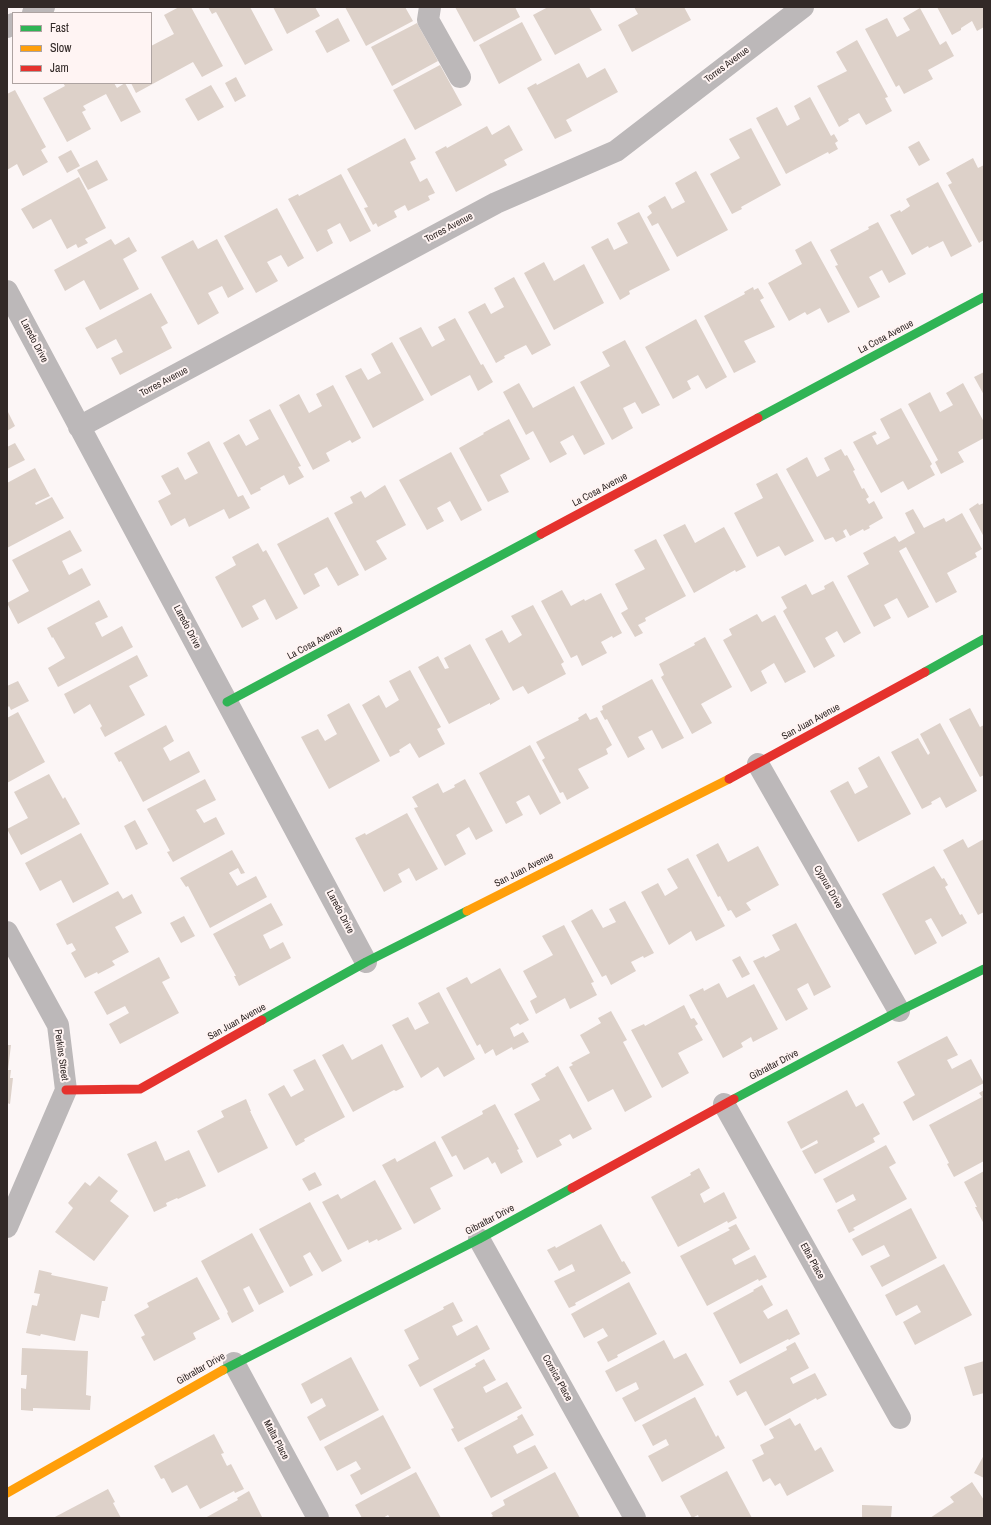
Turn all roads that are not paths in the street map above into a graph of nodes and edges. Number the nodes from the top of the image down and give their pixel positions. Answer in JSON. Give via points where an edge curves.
{"nodes":[{"id":1,"x":44,"y":7,"type":"edge"},
{"id":2,"x":430,"y":7,"type":"edge"},
{"id":3,"x":803,"y":7,"type":"edge"},
{"id":4,"x":35,"y":12,"type":"edge"},
{"id":5,"x":460,"y":77,"type":"dead end"},
{"id":6,"x":7,"y":291,"type":"edge"},
{"id":7,"x":984,"y":297,"type":"edge"},
{"id":8,"x":79,"y":427,"type":"junction"},
{"id":9,"x":984,"y":639,"type":"edge"},
{"id":10,"x":227,"y":702,"type":"junction"},
{"id":11,"x":758,"y":764,"type":"junction"},
{"id":12,"x":7,"y":932,"type":"edge"},
{"id":13,"x":366,"y":962,"type":"junction"},
{"id":14,"x":983,"y":972,"type":"edge"},
{"id":15,"x":899,"y":1011,"type":"junction"},
{"id":16,"x":66,"y":1090,"type":"junction"},
{"id":17,"x":724,"y":1104,"type":"junction"},
{"id":18,"x":7,"y":1227,"type":"edge"},
{"id":19,"x":479,"y":1239,"type":"junction"},
{"id":20,"x":234,"y":1363,"type":"junction"},
{"id":21,"x":900,"y":1418,"type":"dead end"},
{"id":22,"x":7,"y":1493,"type":"edge"},
{"id":23,"x":318,"y":1518,"type":"edge"},
{"id":24,"x":635,"y":1518,"type":"edge"}],
"edges":[{"from":1,"to":4,"type":"street"},
{"from":2,"to":5,"type":"street","via":[[428,20]]},
{"from":3,"to":8,"type":"street","name":"Torres Avenue","via":[[616,151],[496,203]]},
{"from":6,"to":8,"type":"street","name":"Laredo Drive"},
{"from":7,"to":10,"type":"street","name":"La Cosa Avenue"},
{"from":8,"to":10,"type":"street","name":"Laredo Drive"},
{"from":9,"to":11,"type":"street","name":"San Juan Avenue"},
{"from":10,"to":13,"type":"street","name":"Laredo Drive"},
{"from":11,"to":13,"type":"street","name":"San Juan Avenue"},
{"from":11,"to":15,"type":"street","name":"Cyprus Drive"},
{"from":12,"to":16,"type":"street","name":"Perkins Street","via":[[58,1025]]},
{"from":13,"to":16,"type":"street","name":"San Juan Avenue","via":[[140,1089]]},
{"from":14,"to":15,"type":"street","name":"Gibraltar Drive"},
{"from":15,"to":17,"type":"street","name":"Gibraltar Drive"},
{"from":16,"to":18,"type":"street","name":"Perkins Street"},
{"from":17,"to":19,"type":"street","name":"Gibraltar Drive"},
{"from":17,"to":21,"type":"street","name":"Elba Place"},
{"from":19,"to":20,"type":"street","name":"Gibraltar Drive"},
{"from":19,"to":24,"type":"street","name":"Corsica Place"},
{"from":20,"to":22,"type":"street","name":"Gibraltar Drive"},
{"from":20,"to":23,"type":"street","name":"Malta Place"}]}
